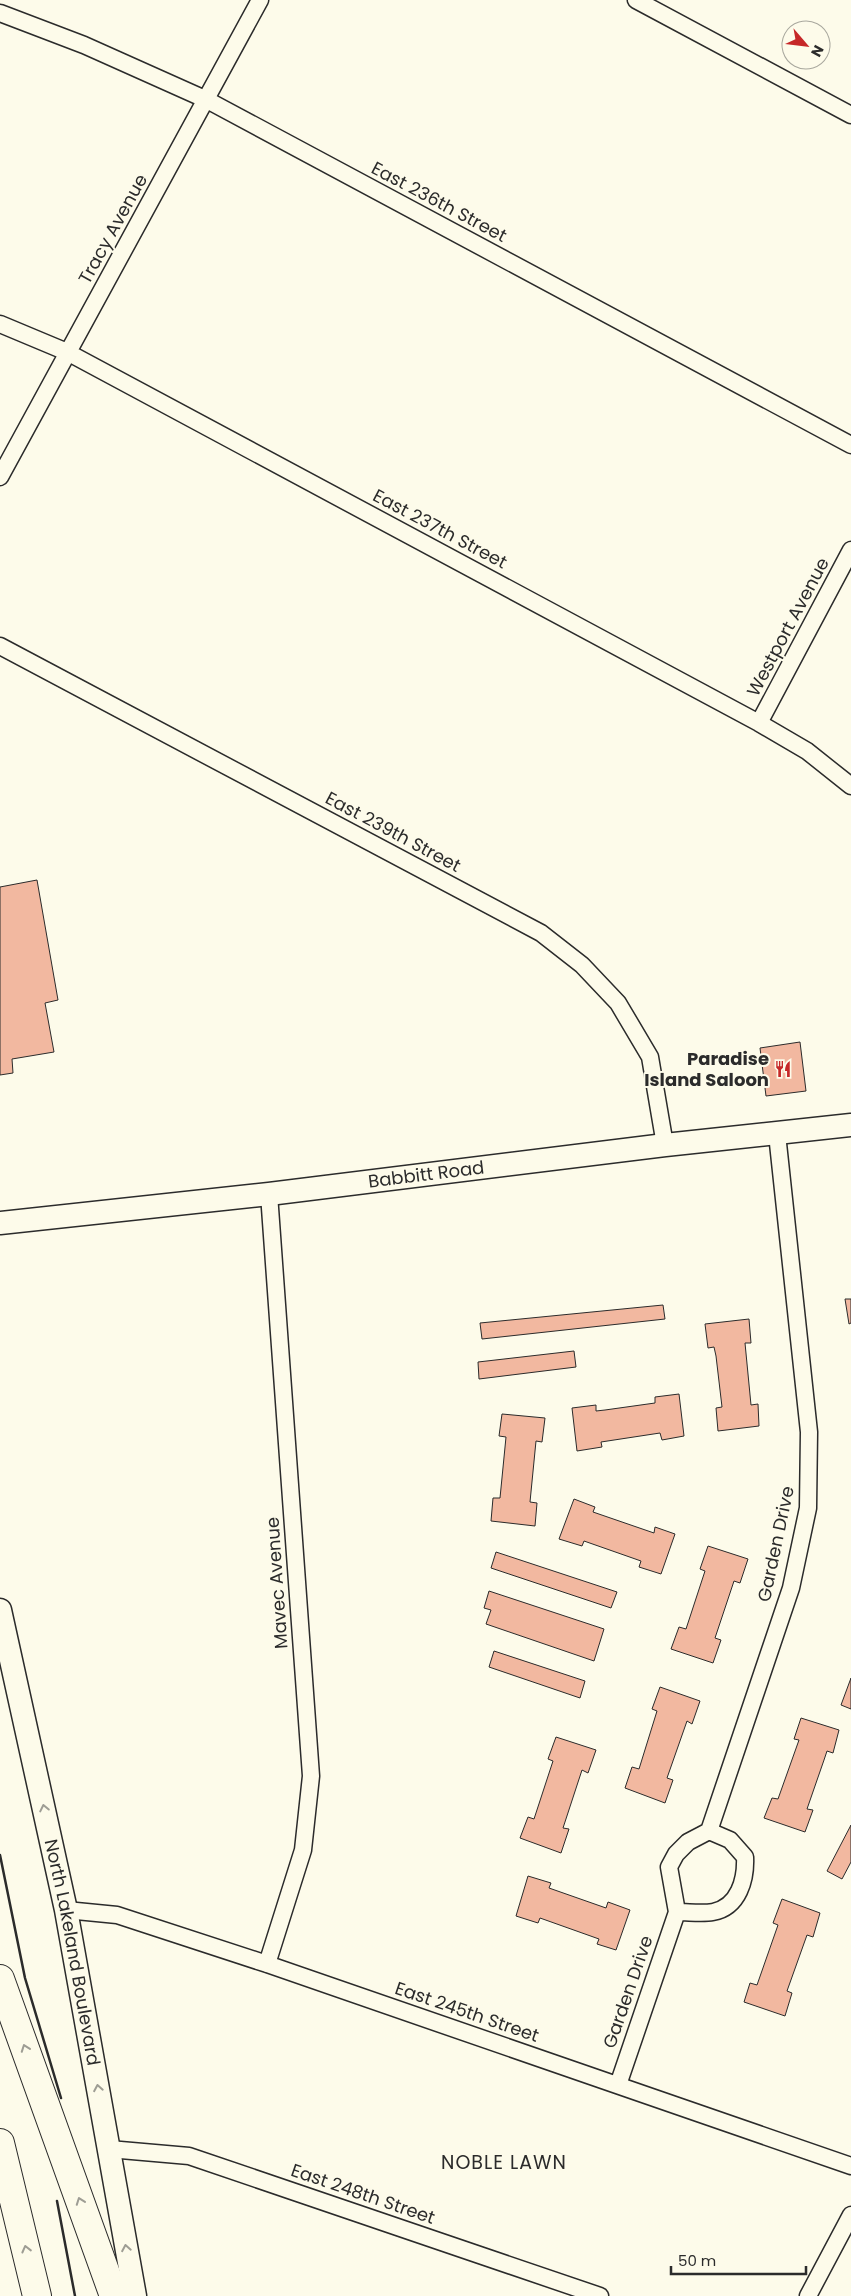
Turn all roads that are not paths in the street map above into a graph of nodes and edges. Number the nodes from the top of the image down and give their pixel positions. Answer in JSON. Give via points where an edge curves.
{"nodes":[{"id":1,"x":260,"y":0,"type":"edge"},
{"id":2,"x":636,"y":0,"type":"edge"},
{"id":3,"x":0,"y":13,"type":"edge"},
{"id":4,"x":207,"y":100,"type":"junction"},
{"id":5,"x":851,"y":115,"type":"edge"},
{"id":6,"x":0,"y":324,"type":"edge"},
{"id":7,"x":67,"y":352,"type":"junction"},
{"id":8,"x":851,"y":445,"type":"edge"},
{"id":9,"x":0,"y":477,"type":"edge"},
{"id":10,"x":851,"y":550,"type":"edge"},
{"id":11,"x":0,"y":646,"type":"edge"},
{"id":12,"x":759,"y":722,"type":"junction"},
{"id":13,"x":851,"y":786,"type":"edge"},
{"id":14,"x":851,"y":1125,"type":"edge"},
{"id":15,"x":777,"y":1134,"type":"junction"},
{"id":16,"x":665,"y":1145,"type":"junction"},
{"id":17,"x":269,"y":1194,"type":"junction"},
{"id":18,"x":0,"y":1223,"type":"edge"},
{"id":19,"x":0,"y":1610,"type":"edge"},
{"id":20,"x":709,"y":1831,"type":"junction"},
{"id":21,"x":66,"y":1910,"type":"junction"},
{"id":22,"x":677,"y":1912,"type":"junction"},
{"id":23,"x":267,"y":1964,"type":"junction"},
{"id":24,"x":0,"y":1979,"type":"edge"},
{"id":25,"x":618,"y":2085,"type":"junction"},
{"id":26,"x":0,"y":2143,"type":"edge"},
{"id":27,"x":109,"y":2149,"type":"junction"},
{"id":28,"x":851,"y":2166,"type":"edge"},
{"id":29,"x":851,"y":2215,"type":"edge"},
{"id":30,"x":37,"y":2296,"type":"edge"},
{"id":31,"x":114,"y":2296,"type":"edge"},
{"id":32,"x":135,"y":2296,"type":"edge"},
{"id":33,"x":600,"y":2296,"type":"edge"},
{"id":34,"x":808,"y":2296,"type":"edge"}],
"edges":[{"from":1,"to":4,"type":"street","name":"Tracy Avenue"},
{"from":2,"to":5,"type":"street"},
{"from":3,"to":4,"type":"street","name":"East 236th Street","via":[[84,44]]},
{"from":4,"to":7,"type":"street","name":"Tracy Avenue"},
{"from":4,"to":8,"type":"street","name":"East 236th Street"},
{"from":6,"to":7,"type":"street","name":"East 237th Street"},
{"from":7,"to":9,"type":"street","name":"Tracy Avenue"},
{"from":7,"to":12,"type":"street","name":"East 237th Street"},
{"from":10,"to":12,"type":"street","name":"Westport Avenue"},
{"from":11,"to":16,"type":"street","name":"East 239th Street","via":[[541,933],[582,965],[618,1003],[650,1057]]},
{"from":12,"to":13,"type":"street","name":"East 237th Street","via":[[807,751]]},
{"from":14,"to":15,"type":"main road","name":"Babbitt Road"},
{"from":15,"to":16,"type":"main road","name":"Babbitt Road"},
{"from":15,"to":20,"type":"street","name":"Garden Drive","via":[[809,1432],[808,1508],[791,1588]]},
{"from":16,"to":17,"type":"main road","name":"Babbitt Road"},
{"from":17,"to":18,"type":"main road","name":"Babbitt Road"},
{"from":17,"to":23,"type":"street","name":"Mavec Avenue","via":[[311,1776],[303,1850]]},
{"from":21,"to":19,"type":"main road","name":"North Lakeland Boulevard","one_way":true},
{"from":20,"to":22,"type":"street","name":"Garden Drive","via":[[688,1842],[669,1867]]},
{"from":20,"to":22,"type":"street","via":[[730,1840],[745,1857],[746,1875],[735,1900],[714,1912]]},
{"from":21,"to":23,"type":"street","name":"East 245th Street","via":[[117,1915]]},
{"from":27,"to":21,"type":"main road","name":"North Lakeland Boulevard","one_way":true},
{"from":22,"to":25,"type":"street","name":"Garden Drive"},
{"from":23,"to":25,"type":"street","name":"East 245th Street"},
{"from":31,"to":24,"type":"highway","one_way":true},
{"from":25,"to":28,"type":"street","name":"East 245th Street"},
{"from":30,"to":26,"type":"highway","one_way":true},
{"from":32,"to":27,"type":"main road","name":"North Lakeland Boulevard","one_way":true},
{"from":27,"to":33,"type":"street","name":"East 248th Street","via":[[189,2156]]},
{"from":29,"to":34,"type":"street"}]}
